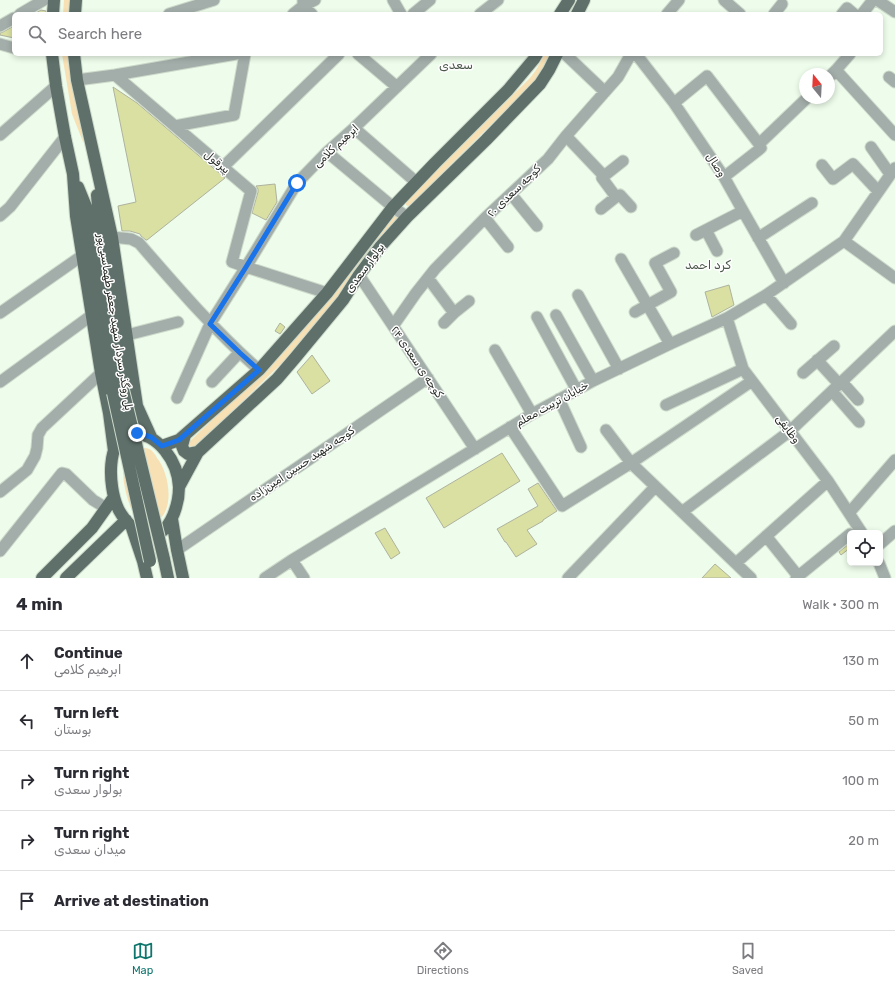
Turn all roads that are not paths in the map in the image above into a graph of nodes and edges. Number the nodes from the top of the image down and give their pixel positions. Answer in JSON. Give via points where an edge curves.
{"nodes":[{"id":1,"x":44,"y":0,"type":"edge"},
{"id":2,"x":54,"y":0,"type":"edge"},
{"id":3,"x":76,"y":0,"type":"edge"},
{"id":4,"x":214,"y":0,"type":"edge"},
{"id":5,"x":314,"y":0,"type":"edge"},
{"id":6,"x":392,"y":0,"type":"edge"},
{"id":7,"x":430,"y":0,"type":"edge"},
{"id":8,"x":498,"y":0,"type":"edge"},
{"id":9,"x":569,"y":0,"type":"edge"},
{"id":10,"x":584,"y":0,"type":"edge"},
{"id":11,"x":678,"y":0,"type":"edge"},
{"id":12,"x":724,"y":0,"type":"edge"},
{"id":13,"x":873,"y":0,"type":"edge"},
{"id":14,"x":877,"y":0,"type":"edge"},
{"id":15,"x":303,"y":3,"type":"edge"},
{"id":16,"x":782,"y":4,"type":"dead end"},
{"id":17,"x":23,"y":12,"type":"edge"},
{"id":18,"x":53,"y":12,"type":"edge"},
{"id":19,"x":75,"y":12,"type":"edge"},
{"id":20,"x":175,"y":12,"type":"edge"},
{"id":21,"x":294,"y":12,"type":"edge"},
{"id":22,"x":310,"y":12,"type":"edge"},
{"id":23,"x":401,"y":12,"type":"edge"},
{"id":24,"x":415,"y":12,"type":"edge"},
{"id":25,"x":483,"y":12,"type":"edge"},
{"id":26,"x":561,"y":12,"type":"edge"},
{"id":27,"x":578,"y":12,"type":"edge"},
{"id":28,"x":669,"y":12,"type":"edge"},
{"id":29,"x":738,"y":12,"type":"edge"},
{"id":30,"x":776,"y":12,"type":"edge"},
{"id":31,"x":844,"y":12,"type":"edge"},
{"id":32,"x":852,"y":12,"type":"edge"},
{"id":33,"x":864,"y":12,"type":"edge"},
{"id":34,"x":895,"y":12,"type":"edge"},
{"id":35,"x":12,"y":19,"type":"edge"},
{"id":36,"x":0,"y":26,"type":"edge"},
{"id":37,"x":8,"y":46,"type":"edge"},
{"id":38,"x":0,"y":55,"type":"edge"},
{"id":39,"x":52,"y":56,"type":"edge"},
{"id":40,"x":74,"y":56,"type":"edge"},
{"id":41,"x":224,"y":56,"type":"edge"},
{"id":42,"x":246,"y":56,"type":"edge"},
{"id":43,"x":337,"y":56,"type":"edge"},
{"id":44,"x":364,"y":56,"type":"edge"},
{"id":45,"x":429,"y":56,"type":"edge"},
{"id":46,"x":535,"y":56,"type":"edge"},
{"id":47,"x":556,"y":56,"type":"edge"},
{"id":48,"x":567,"y":56,"type":"edge"},
{"id":49,"x":630,"y":56,"type":"edge"},
{"id":50,"x":638,"y":56,"type":"edge"},
{"id":51,"x":848,"y":56,"type":"edge"},
{"id":52,"x":835,"y":71,"type":"edge"},
{"id":53,"x":115,"y":75,"type":"junction"},
{"id":54,"x":835,"y":77,"type":"edge"},
{"id":55,"x":77,"y":80,"type":"junction"},
{"id":56,"x":56,"y":86,"type":"junction"},
{"id":57,"x":397,"y":87,"type":"junction"},
{"id":58,"x":605,"y":92,"type":"junction"},
{"id":59,"x":674,"y":103,"type":"junction"},
{"id":60,"x":801,"y":104,"type":"edge"},
{"id":61,"x":174,"y":126,"type":"junction"},
{"id":62,"x":354,"y":128,"type":"junction"},
{"id":63,"x":0,"y":135,"type":"edge"},
{"id":64,"x":895,"y":135,"type":"edge"},
{"id":65,"x":566,"y":136,"type":"junction"},
{"id":66,"x":65,"y":137,"type":"junction"},
{"id":67,"x":759,"y":144,"type":"junction"},
{"id":68,"x":871,"y":147,"type":"dead end"},
{"id":69,"x":328,"y":152,"type":"junction"},
{"id":70,"x":623,"y":161,"type":"dead end"},
{"id":71,"x":822,"y":165,"type":"dead end"},
{"id":72,"x":223,"y":167,"type":"junction"},
{"id":73,"x":97,"y":170,"type":"junction"},
{"id":74,"x":894,"y":170,"type":"edge"},
{"id":75,"x":73,"y":174,"type":"junction"},
{"id":76,"x":604,"y":176,"type":"junction"},
{"id":77,"x":724,"y":177,"type":"junction"},
{"id":78,"x":416,"y":182,"type":"junction"},
{"id":79,"x":878,"y":191,"type":"junction"},
{"id":80,"x":511,"y":194,"type":"junction"},
{"id":81,"x":616,"y":197,"type":"junction"},
{"id":82,"x":812,"y":202,"type":"dead end"},
{"id":83,"x":92,"y":207,"type":"junction"},
{"id":84,"x":393,"y":207,"type":"junction"},
{"id":85,"x":631,"y":207,"type":"dead end"},
{"id":86,"x":601,"y":209,"type":"dead end"},
{"id":87,"x":743,"y":211,"type":"junction"},
{"id":88,"x":0,"y":216,"type":"edge"},
{"id":89,"x":407,"y":217,"type":"junction"},
{"id":90,"x":485,"y":218,"type":"junction"},
{"id":91,"x":537,"y":226,"type":"dead end"},
{"id":92,"x":112,"y":237,"type":"junction"},
{"id":93,"x":758,"y":238,"type":"junction"},
{"id":94,"x":844,"y":241,"type":"junction"},
{"id":95,"x":508,"y":247,"type":"dead end"},
{"id":96,"x":717,"y":251,"type":"dead end"},
{"id":97,"x":674,"y":253,"type":"dead end"},
{"id":98,"x":82,"y":255,"type":"junction"},
{"id":99,"x":621,"y":259,"type":"dead end"},
{"id":100,"x":246,"y":267,"type":"junction"},
{"id":101,"x":359,"y":275,"type":"junction"},
{"id":102,"x":428,"y":278,"type":"junction"},
{"id":103,"x":895,"y":278,"type":"edge"},
{"id":104,"x":784,"y":283,"type":"junction"},
{"id":105,"x":327,"y":293,"type":"junction"},
{"id":106,"x":578,"y":295,"type":"dead end"},
{"id":107,"x":766,"y":295,"type":"junction"},
{"id":108,"x":469,"y":301,"type":"dead end"},
{"id":109,"x":648,"y":306,"type":"junction"},
{"id":110,"x":635,"y":312,"type":"dead end"},
{"id":111,"x":0,"y":313,"type":"edge"},
{"id":112,"x":454,"y":313,"type":"junction"},
{"id":113,"x":556,"y":314,"type":"dead end"},
{"id":114,"x":92,"y":315,"type":"junction"},
{"id":115,"x":537,"y":317,"type":"dead end"},
{"id":116,"x":727,"y":318,"type":"junction"},
{"id":117,"x":178,"y":322,"type":"dead end"},
{"id":118,"x":444,"y":323,"type":"dead end"},
{"id":119,"x":210,"y":324,"type":"junction"},
{"id":120,"x":791,"y":324,"type":"dead end"},
{"id":121,"x":393,"y":326,"type":"junction"},
{"id":122,"x":895,"y":331,"type":"edge"},
{"id":123,"x":127,"y":335,"type":"junction"},
{"id":124,"x":670,"y":344,"type":"junction"},
{"id":125,"x":834,"y":346,"type":"dead end"},
{"id":126,"x":495,"y":350,"type":"dead end"},
{"id":127,"x":240,"y":353,"type":"junction"},
{"id":128,"x":817,"y":360,"type":"junction"},
{"id":129,"x":618,"y":368,"type":"junction"},
{"id":130,"x":743,"y":369,"type":"junction"},
{"id":131,"x":259,"y":370,"type":"junction"},
{"id":132,"x":101,"y":373,"type":"junction"},
{"id":133,"x":803,"y":373,"type":"dead end"},
{"id":134,"x":428,"y":378,"type":"junction"},
{"id":135,"x":594,"y":380,"type":"junction"},
{"id":136,"x":752,"y":381,"type":"junction"},
{"id":137,"x":0,"y":382,"type":"edge"},
{"id":138,"x":212,"y":382,"type":"dead end"},
{"id":139,"x":838,"y":386,"type":"junction"},
{"id":140,"x":576,"y":389,"type":"junction"},
{"id":141,"x":118,"y":392,"type":"junction"},
{"id":142,"x":177,"y":398,"type":"dead end"},
{"id":143,"x":559,"y":399,"type":"junction"},
{"id":144,"x":858,"y":400,"type":"dead end"},
{"id":145,"x":666,"y":405,"type":"dead end"},
{"id":146,"x":138,"y":406,"type":"junction"},
{"id":147,"x":109,"y":413,"type":"junction"},
{"id":148,"x":532,"y":414,"type":"junction"},
{"id":149,"x":859,"y":422,"type":"dead end"},
{"id":150,"x":510,"y":427,"type":"junction"},
{"id":151,"x":606,"y":430,"type":"dead end"},
{"id":152,"x":790,"y":431,"type":"junction"},
{"id":153,"x":185,"y":435,"type":"junction"},
{"id":154,"x":151,"y":437,"type":"junction"},
{"id":155,"x":162,"y":446,"type":"junction"},
{"id":156,"x":581,"y":447,"type":"dead end"},
{"id":157,"x":475,"y":449,"type":"junction"},
{"id":158,"x":114,"y":451,"type":"junction"},
{"id":159,"x":198,"y":452,"type":"junction"},
{"id":160,"x":895,"y":460,"type":"edge"},
{"id":161,"x":631,"y":463,"type":"junction"},
{"id":162,"x":828,"y":481,"type":"junction"},
{"id":163,"x":179,"y":487,"type":"junction"},
{"id":164,"x":655,"y":487,"type":"junction"},
{"id":165,"x":0,"y":492,"type":"edge"},
{"id":166,"x":114,"y":497,"type":"junction"},
{"id":167,"x":104,"y":511,"type":"junction"},
{"id":168,"x":682,"y":512,"type":"junction"},
{"id":169,"x":849,"y":513,"type":"junction"},
{"id":170,"x":172,"y":518,"type":"junction"},
{"id":171,"x":129,"y":524,"type":"junction"},
{"id":172,"x":855,"y":530,"type":"edge"},
{"id":173,"x":895,"y":531,"type":"edge"},
{"id":174,"x":112,"y":534,"type":"junction"},
{"id":175,"x":766,"y":536,"type":"junction"},
{"id":176,"x":847,"y":539,"type":"edge"},
{"id":177,"x":883,"y":541,"type":"edge"},
{"id":178,"x":177,"y":550,"type":"junction"},
{"id":179,"x":0,"y":551,"type":"edge"},
{"id":180,"x":292,"y":560,"type":"junction"},
{"id":181,"x":146,"y":561,"type":"junction"},
{"id":182,"x":736,"y":564,"type":"junction"},
{"id":183,"x":881,"y":566,"type":"edge"},
{"id":184,"x":797,"y":577,"type":"edge"},
{"id":185,"x":42,"y":578,"type":"edge"},
{"id":186,"x":66,"y":578,"type":"edge"},
{"id":187,"x":147,"y":578,"type":"edge"},
{"id":188,"x":154,"y":578,"type":"edge"},
{"id":189,"x":168,"y":578,"type":"edge"},
{"id":190,"x":183,"y":578,"type":"edge"},
{"id":191,"x":265,"y":578,"type":"edge"},
{"id":192,"x":304,"y":578,"type":"edge"},
{"id":193,"x":568,"y":578,"type":"edge"},
{"id":194,"x":751,"y":578,"type":"edge"},
{"id":195,"x":885,"y":578,"type":"edge"}],
"edges":[{"from":1,"to":17,"type":"street"},
{"from":2,"to":18,"type":"main road"},
{"from":3,"to":19,"type":"main road"},
{"from":4,"to":20,"type":"street"},
{"from":5,"to":15,"type":"street"},
{"from":6,"to":23,"type":"street"},
{"from":7,"to":24,"type":"street"},
{"from":8,"to":25,"type":"street"},
{"from":9,"to":26,"type":"main road"},
{"from":10,"to":27,"type":"main road"},
{"from":11,"to":28,"type":"street"},
{"from":12,"to":29,"type":"street"},
{"from":13,"to":33,"type":"street"},
{"from":14,"to":34,"type":"street"},
{"from":15,"to":21,"type":"street"},
{"from":15,"to":22,"type":"street"},
{"from":16,"to":30,"type":"street"},
{"from":31,"to":32,"type":"street","via":[[847,8]]},
{"from":35,"to":36,"type":"street"},
{"from":37,"to":38,"type":"street"},
{"from":39,"to":56,"type":"main road"},
{"from":40,"to":55,"type":"main road"},
{"from":41,"to":53,"type":"street"},
{"from":42,"to":61,"type":"street","via":[[234,115]]},
{"from":43,"to":72,"type":"street"},
{"from":44,"to":57,"type":"street"},
{"from":45,"to":57,"type":"street","name":"ابرهیم کلامی"},
{"from":46,"to":78,"type":"main road","name":"بولوار سعدی","via":[[508,90]]},
{"from":47,"to":89,"type":"main road","name":"بولوار سعدی","via":[[540,84]]},
{"from":48,"to":58,"type":"street"},
{"from":49,"to":58,"type":"street","name":"کوچه سعدی ۲۰","via":[[618,78]]},
{"from":50,"to":59,"type":"street","name":"وصال"},
{"from":51,"to":52,"type":"street"},
{"from":53,"to":55,"type":"street"},
{"from":53,"to":61,"type":"street","name":"پیرقول"},
{"from":54,"to":64,"type":"street"},
{"from":55,"to":73,"type":"main road"},
{"from":56,"to":63,"type":"street"},
{"from":56,"to":66,"type":"main road"},
{"from":57,"to":62,"type":"street","name":"ابرهیم کلامی"},
{"from":58,"to":65,"type":"street","name":"کوچه سعدی ۲۰"},
{"from":59,"to":67,"type":"street","via":[[707,76]]},
{"from":59,"to":77,"type":"street","name":"وصال"},
{"from":60,"to":67,"type":"street"},
{"from":61,"to":72,"type":"street","name":"پیرقول"},
{"from":62,"to":69,"type":"street","name":"ابرهیم کلامی"},
{"from":62,"to":78,"type":"street"},
{"from":65,"to":76,"type":"street"},
{"from":65,"to":80,"type":"street","name":"کوچه سعدی ۲۰","via":[[548,159]]},
{"from":66,"to":75,"type":"main road"},
{"from":66,"to":88,"type":"street","via":[[10,207]]},
{"from":67,"to":77,"type":"street","via":[[761,148]]},
{"from":68,"to":74,"type":"street"},
{"from":69,"to":84,"type":"street"},
{"from":69,"to":100,"type":"street","name":"ابرهیم کلامی","via":[[297,183]]},
{"from":70,"to":76,"type":"street"},
{"from":71,"to":79,"type":"street","via":[[833,179],[853,164]]},
{"from":72,"to":100,"type":"street","name":"پیرقول","via":[[251,191],[232,262]]},
{"from":73,"to":83,"type":"main road"},
{"from":73,"to":92,"type":"main road"},
{"from":74,"to":79,"type":"street"},
{"from":75,"to":83,"type":"main road"},
{"from":75,"to":98,"type":"main road"},
{"from":76,"to":81,"type":"street","via":[[602,178]]},
{"from":77,"to":87,"type":"street","name":"وصال"},
{"from":78,"to":84,"type":"main road","name":"بولوار سعدی"},
{"from":79,"to":94,"type":"street"},
{"from":80,"to":90,"type":"street","name":"کوچه سعدی ۲۰"},
{"from":80,"to":91,"type":"street"},
{"from":81,"to":85,"type":"street","via":[[620,195]]},
{"from":81,"to":86,"type":"street"},
{"from":82,"to":93,"type":"street"},
{"from":83,"to":141,"type":"main road","name":"پل روگذر سردار شهید جعفر طهماسبی‌پور"},
{"from":84,"to":89,"type":"street"},
{"from":84,"to":105,"type":"main road","name":"بولوار سعدی"},
{"from":87,"to":93,"type":"street","name":"وصال"},
{"from":87,"to":96,"type":"street","via":[[701,233]]},
{"from":89,"to":101,"type":"main road","name":"بولوار سعدی"},
{"from":90,"to":95,"type":"street"},
{"from":90,"to":102,"type":"street","name":"کوچه سعدی ۲۰"},
{"from":92,"to":119,"type":"street","via":[[138,243]]},
{"from":92,"to":123,"type":"main road"},
{"from":93,"to":104,"type":"street","name":"وصال"},
{"from":94,"to":103,"type":"street"},
{"from":94,"to":104,"type":"street","name":"خیابان تربیت معلم"},
{"from":97,"to":109,"type":"street","via":[[655,264],[671,292]]},
{"from":98,"to":111,"type":"street"},
{"from":98,"to":114,"type":"main road"},
{"from":99,"to":109,"type":"street"},
{"from":100,"to":105,"type":"street"},
{"from":100,"to":119,"type":"street","name":"ابرهیم کلامی"},
{"from":101,"to":121,"type":"street","name":"کوچه ی سعدی ۲۴"},
{"from":101,"to":159,"type":"main road","name":"بولوار سعدی","via":[[343,300],[277,379]]},
{"from":102,"to":112,"type":"street"},
{"from":102,"to":121,"type":"street","name":"کوچه سعدی ۲۰"},
{"from":104,"to":107,"type":"street","name":"خیابان تربیت معلم"},
{"from":105,"to":131,"type":"main road","name":"بولوار سعدی"},
{"from":106,"to":129,"type":"street"},
{"from":107,"to":116,"type":"street","name":"خیابان تربیت معلم"},
{"from":107,"to":120,"type":"street"},
{"from":108,"to":112,"type":"street"},
{"from":109,"to":110,"type":"street"},
{"from":109,"to":124,"type":"street"},
{"from":112,"to":118,"type":"street"},
{"from":113,"to":135,"type":"street"},
{"from":114,"to":132,"type":"main road"},
{"from":114,"to":137,"type":"street"},
{"from":115,"to":140,"type":"street"},
{"from":116,"to":124,"type":"street","name":"خیابان تربیت معلم"},
{"from":116,"to":130,"type":"street","name":"وظایفی"},
{"from":117,"to":123,"type":"street"},
{"from":119,"to":127,"type":"street"},
{"from":119,"to":142,"type":"street","name":"ابرهیم کلامی"},
{"from":121,"to":134,"type":"street","name":"کوچه ی سعدی ۲۴"},
{"from":122,"to":139,"type":"street"},
{"from":123,"to":146,"type":"main road"},
{"from":124,"to":129,"type":"street","name":"خیابان تربیت معلم"},
{"from":125,"to":128,"type":"street"},
{"from":126,"to":148,"type":"street"},
{"from":127,"to":131,"type":"street"},
{"from":127,"to":138,"type":"street"},
{"from":128,"to":133,"type":"street"},
{"from":128,"to":139,"type":"street"},
{"from":129,"to":135,"type":"street","name":"خیابان تربیت معلم"},
{"from":130,"to":136,"type":"street","name":"وظایفی"},
{"from":130,"to":145,"type":"street"},
{"from":131,"to":153,"type":"main road","name":"بولوار سعدی"},
{"from":132,"to":147,"type":"main road"},
{"from":132,"to":165,"type":"street","via":[[42,428],[38,435],[35,456],[27,470]]},
{"from":134,"to":157,"type":"street","name":"کوچه ی سعدی ۲۴"},
{"from":134,"to":178,"type":"street","name":"کوچه شهید حسین امین‌زاده"},
{"from":135,"to":140,"type":"street","name":"خیابان تربیت معلم"},
{"from":136,"to":152,"type":"street","name":"وظایفی"},
{"from":136,"to":161,"type":"street"},
{"from":139,"to":144,"type":"street"},
{"from":139,"to":149,"type":"street"},
{"from":139,"to":152,"type":"street"},
{"from":140,"to":143,"type":"street","name":"خیابان تربیت معلم"},
{"from":141,"to":181,"type":"main road","name":"پل روگذر سردار شهید جعفر طهماسبی‌پور","bridge":true},
{"from":141,"to":189,"type":"main road","name":"پل روگذر سردار شهید جعفر طهماسبی‌پور","bridge":true},
{"from":143,"to":148,"type":"street","name":"خیابان تربیت معلم"},
{"from":143,"to":156,"type":"street"},
{"from":146,"to":147,"type":"main road","via":[[124,419],[116,419]]},
{"from":146,"to":154,"type":"main road"},
{"from":147,"to":158,"type":"main road"},
{"from":148,"to":150,"type":"street","name":"خیابان تربیت معلم"},
{"from":150,"to":157,"type":"street","name":"خیابان تربیت معلم"},
{"from":150,"to":161,"type":"street","via":[[562,506]]},
{"from":151,"to":161,"type":"street"},
{"from":152,"to":162,"type":"street","name":"وظایفی"},
{"from":152,"to":168,"type":"street"},
{"from":153,"to":155,"type":"main road","name":"بولوار سعدی"},
{"from":153,"to":159,"type":"main road","via":[[182,446],[184,451],[188,454]]},
{"from":154,"to":155,"type":"main road"},
{"from":154,"to":158,"type":"main road","via":[[137,433],[126,434],[117,442]]},
{"from":155,"to":163,"type":"main road","via":[[174,466]]},
{"from":157,"to":180,"type":"street","name":"خیابان تربیت معلم"},
{"from":158,"to":166,"type":"main road","via":[[111,467]]},
{"from":159,"to":163,"type":"main road","name":"بولوار سعدی"},
{"from":160,"to":169,"type":"street"},
{"from":161,"to":164,"type":"street"},
{"from":162,"to":169,"type":"street","name":"وظایفی"},
{"from":162,"to":175,"type":"street"},
{"from":163,"to":170,"type":"main road"},
{"from":164,"to":168,"type":"street"},
{"from":164,"to":193,"type":"street"},
{"from":166,"to":167,"type":"main road"},
{"from":166,"to":171,"type":"main road"},
{"from":167,"to":174,"type":"main road","via":[[115,519]]},
{"from":167,"to":179,"type":"street","via":[[62,473]]},
{"from":167,"to":185,"type":"main road","via":[[92,528]]},
{"from":168,"to":182,"type":"street"},
{"from":169,"to":172,"type":"street","name":"وظایفی"},
{"from":170,"to":171,"type":"main road","via":[[161,533],[150,537],[142,536]]},
{"from":170,"to":178,"type":"main road"},
{"from":171,"to":174,"type":"main road"},
{"from":171,"to":181,"type":"main road"},
{"from":173,"to":177,"type":"street"},
{"from":174,"to":186,"type":"main road"},
{"from":175,"to":182,"type":"street"},
{"from":175,"to":184,"type":"street"},
{"from":176,"to":184,"type":"street"},
{"from":178,"to":181,"type":"main road","via":[[167,546],[157,547],[148,553]]},
{"from":178,"to":190,"type":"main road"},
{"from":180,"to":191,"type":"street","name":"خیابان تربیت معلم"},
{"from":180,"to":192,"type":"street"},
{"from":181,"to":187,"type":"main road"},
{"from":181,"to":188,"type":"main road","name":"پل روگذر سردار شهید جعفر طهماسبی‌پور"},
{"from":182,"to":194,"type":"street"},
{"from":183,"to":195,"type":"street"}]}
